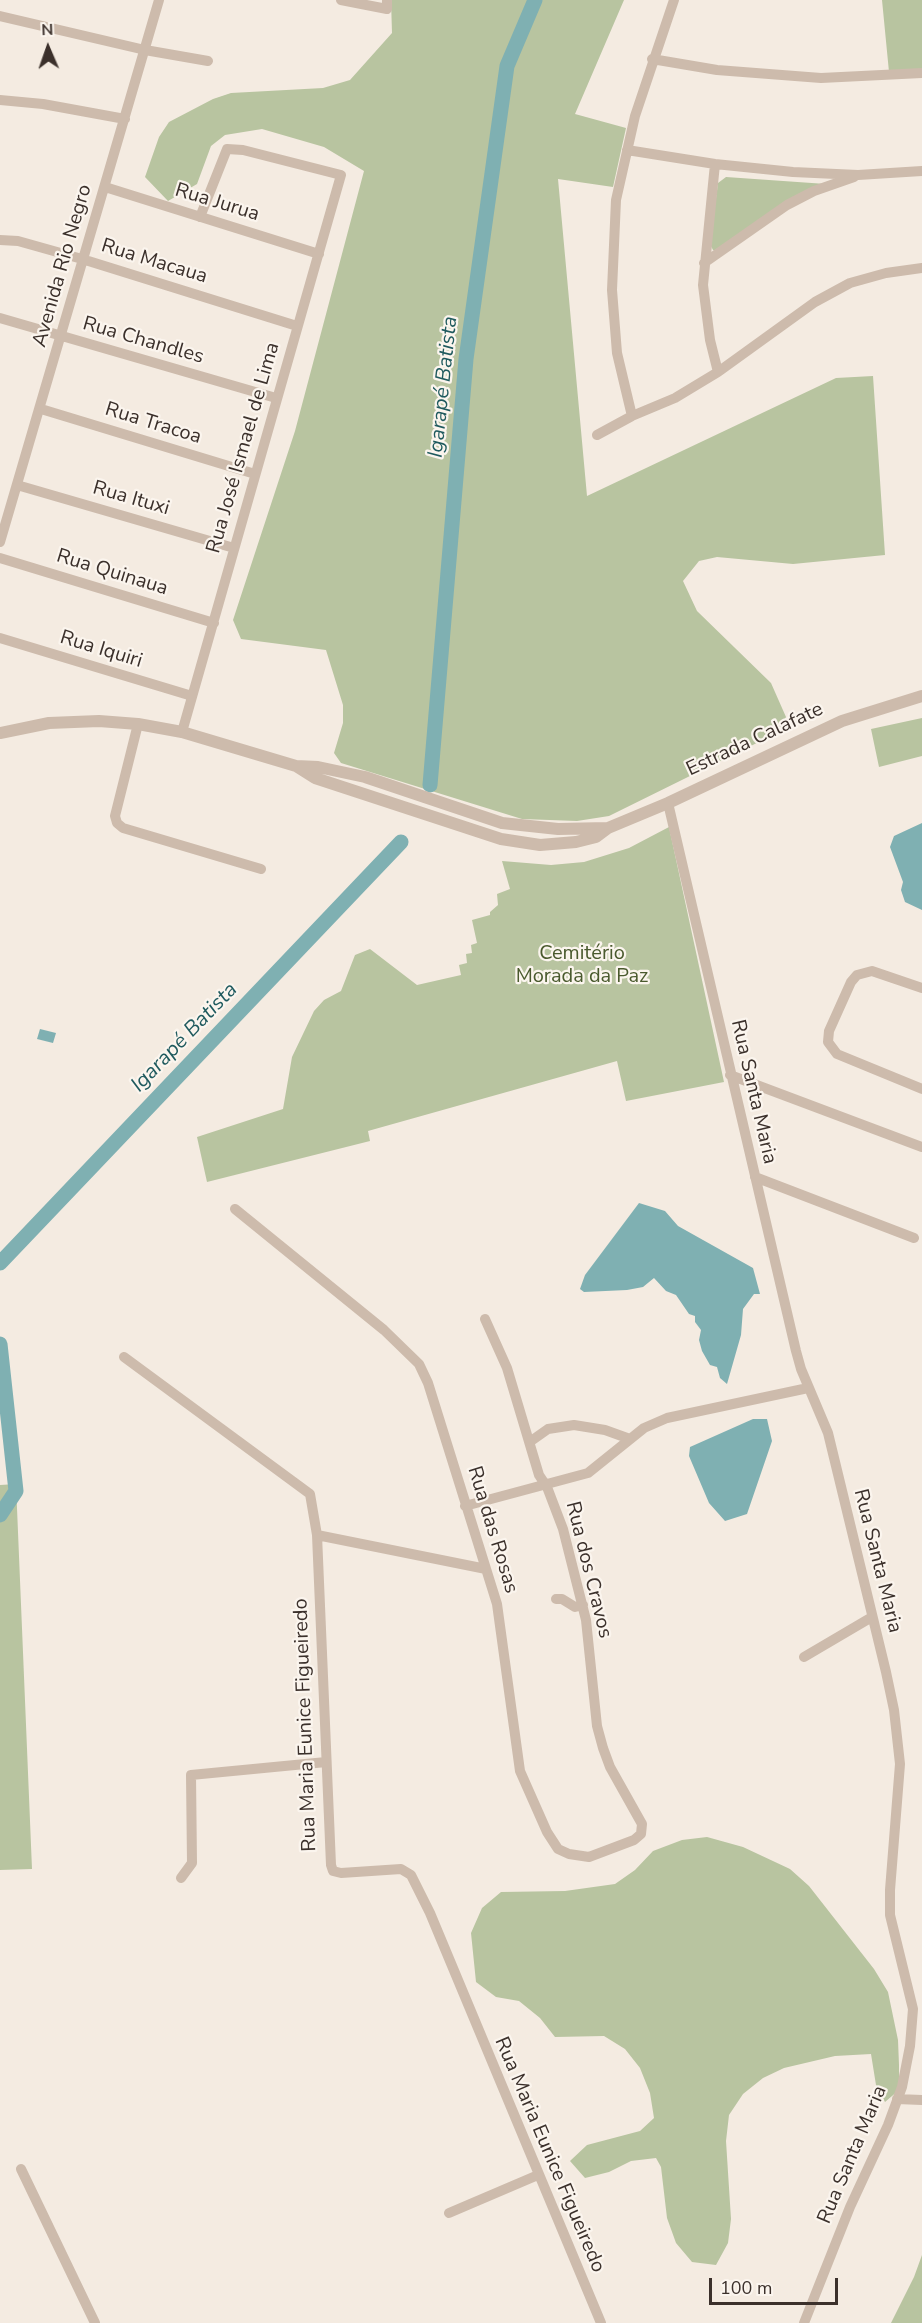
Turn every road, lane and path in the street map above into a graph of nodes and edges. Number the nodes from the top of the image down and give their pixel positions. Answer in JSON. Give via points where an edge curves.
{"nodes":[{"id":1,"x":159,"y":0,"type":"edge"},
{"id":2,"x":341,"y":0,"type":"edge"},
{"id":3,"x":674,"y":0,"type":"edge"},
{"id":4,"x":387,"y":4,"type":"edge"},
{"id":5,"x":0,"y":16,"type":"edge"},
{"id":6,"x":145,"y":50,"type":"junction"},
{"id":7,"x":652,"y":59,"type":"junction"},
{"id":8,"x":208,"y":61,"type":"dead end"},
{"id":9,"x":922,"y":73,"type":"edge"},
{"id":10,"x":0,"y":99,"type":"edge"},
{"id":11,"x":125,"y":119,"type":"junction"},
{"id":12,"x":627,"y":150,"type":"junction"},
{"id":13,"x":715,"y":164,"type":"junction"},
{"id":14,"x":922,"y":171,"type":"edge"},
{"id":15,"x":858,"y":175,"type":"junction"},
{"id":16,"x":105,"y":187,"type":"junction"},
{"id":17,"x":200,"y":217,"type":"junction"},
{"id":18,"x":0,"y":240,"type":"edge"},
{"id":19,"x":319,"y":254,"type":"junction"},
{"id":20,"x":82,"y":259,"type":"junction"},
{"id":21,"x":704,"y":263,"type":"junction"},
{"id":22,"x":922,"y":268,"type":"edge"},
{"id":23,"x":0,"y":318,"type":"edge"},
{"id":24,"x":297,"y":326,"type":"junction"},
{"id":25,"x":61,"y":335,"type":"junction"},
{"id":26,"x":718,"y":372,"type":"junction"},
{"id":27,"x":276,"y":398,"type":"junction"},
{"id":28,"x":41,"y":409,"type":"junction"},
{"id":29,"x":632,"y":416,"type":"junction"},
{"id":30,"x":597,"y":435,"type":"dead end"},
{"id":31,"x":255,"y":474,"type":"junction"},
{"id":32,"x":17,"y":486,"type":"junction"},
{"id":33,"x":0,"y":542,"type":"edge"},
{"id":34,"x":234,"y":548,"type":"junction"},
{"id":35,"x":0,"y":558,"type":"edge"},
{"id":36,"x":214,"y":623,"type":"junction"},
{"id":37,"x":0,"y":638,"type":"edge"},
{"id":38,"x":192,"y":696,"type":"junction"},
{"id":39,"x":922,"y":696,"type":"edge"},
{"id":40,"x":138,"y":724,"type":"junction"},
{"id":41,"x":182,"y":732,"type":"junction"},
{"id":42,"x":0,"y":733,"type":"edge"},
{"id":43,"x":296,"y":766,"type":"junction"},
{"id":44,"x":668,"y":803,"type":"junction"},
{"id":45,"x":608,"y":828,"type":"junction"},
{"id":46,"x":261,"y":869,"type":"dead end"},
{"id":47,"x":922,"y":988,"type":"edge"},
{"id":48,"x":730,"y":1075,"type":"junction"},
{"id":49,"x":922,"y":1089,"type":"edge"},
{"id":50,"x":922,"y":1147,"type":"edge"},
{"id":51,"x":755,"y":1178,"type":"junction"},
{"id":52,"x":235,"y":1209,"type":"dead end"},
{"id":53,"x":914,"y":1238,"type":"dead end"},
{"id":54,"x":485,"y":1319,"type":"dead end"},
{"id":55,"x":124,"y":1357,"type":"dead end"},
{"id":56,"x":808,"y":1388,"type":"junction"},
{"id":57,"x":630,"y":1439,"type":"junction"},
{"id":58,"x":531,"y":1441,"type":"junction"},
{"id":59,"x":547,"y":1486,"type":"junction"},
{"id":60,"x":465,"y":1506,"type":"junction"},
{"id":61,"x":317,"y":1535,"type":"junction"},
{"id":62,"x":486,"y":1569,"type":"junction"},
{"id":63,"x":556,"y":1599,"type":"dead end"},
{"id":64,"x":583,"y":1605,"type":"junction"},
{"id":65,"x":872,"y":1617,"type":"junction"},
{"id":66,"x":804,"y":1657,"type":"dead end"},
{"id":67,"x":326,"y":1762,"type":"junction"},
{"id":68,"x":643,"y":1831,"type":"joint"},
{"id":69,"x":180,"y":1878,"type":"dead end"},
{"id":70,"x":897,"y":2099,"type":"junction"},
{"id":71,"x":922,"y":2100,"type":"edge"},
{"id":72,"x":21,"y":2169,"type":"dead end"},
{"id":73,"x":538,"y":2175,"type":"junction"},
{"id":74,"x":449,"y":2213,"type":"dead end"},
{"id":75,"x":95,"y":2323,"type":"edge"},
{"id":76,"x":601,"y":2323,"type":"edge"},
{"id":77,"x":804,"y":2323,"type":"edge"}],
"edges":[{"from":1,"to":6,"type":"street","name":"Avenida Rio Negro"},
{"from":2,"to":4,"type":"street"},
{"from":3,"to":7,"type":"street"},
{"from":5,"to":6,"type":"street"},
{"from":6,"to":8,"type":"street"},
{"from":6,"to":11,"type":"street","name":"Avenida Rio Negro"},
{"from":7,"to":9,"type":"street","via":[[717,70],[800,77]]},
{"from":7,"to":12,"type":"street"},
{"from":10,"to":11,"type":"street"},
{"from":11,"to":16,"type":"street","name":"Avenida Rio Negro"},
{"from":12,"to":13,"type":"street"},
{"from":12,"to":29,"type":"street","via":[[616,200],[611,279],[617,353]]},
{"from":13,"to":15,"type":"street"},
{"from":13,"to":21,"type":"street"},
{"from":14,"to":15,"type":"street"},
{"from":15,"to":21,"type":"street","via":[[787,205]]},
{"from":16,"to":17,"type":"street","name":"Rua Jurua"},
{"from":16,"to":20,"type":"street","name":"Avenida Rio Negro"},
{"from":17,"to":19,"type":"street","name":"Rua Jurua"},
{"from":17,"to":19,"type":"street","name":"Rua José Ismael de Lima","via":[[227,149],[340,175]]},
{"from":18,"to":20,"type":"street","name":"Rua Macaua","via":[[18,241]]},
{"from":19,"to":24,"type":"street","name":"Rua José Ismael de Lima"},
{"from":20,"to":24,"type":"street","name":"Rua Macaua"},
{"from":20,"to":25,"type":"street","name":"Avenida Rio Negro"},
{"from":21,"to":26,"type":"street","via":[[706,314]]},
{"from":22,"to":26,"type":"street","via":[[850,282],[815,302]]},
{"from":23,"to":25,"type":"street","name":"Rua Chandles"},
{"from":24,"to":27,"type":"street","name":"Rua José Ismael de Lima"},
{"from":25,"to":27,"type":"street","name":"Rua Chandles"},
{"from":25,"to":28,"type":"street","name":"Avenida Rio Negro"},
{"from":26,"to":29,"type":"street","via":[[675,398]]},
{"from":27,"to":31,"type":"street","name":"Rua José Ismael de Lima"},
{"from":28,"to":31,"type":"street","name":"Rua Tracoa"},
{"from":28,"to":32,"type":"street","name":"Avenida Rio Negro"},
{"from":29,"to":30,"type":"street"},
{"from":31,"to":34,"type":"street","name":"Rua José Ismael de Lima"},
{"from":32,"to":33,"type":"street","name":"Avenida Rio Negro"},
{"from":32,"to":34,"type":"street","name":"Rua Ituxi"},
{"from":34,"to":36,"type":"street","name":"Rua José Ismael de Lima"},
{"from":35,"to":36,"type":"street","name":"Rua Quinaua"},
{"from":36,"to":38,"type":"street","name":"Rua José Ismael de Lima"},
{"from":37,"to":38,"type":"street","name":"Rua Iquiri"},
{"from":38,"to":41,"type":"street","name":"Rua José Ismael de Lima"},
{"from":39,"to":44,"type":"street","name":"Estrada Calafate","via":[[842,721]]},
{"from":40,"to":41,"type":"street","name":"Estrada Calafate"},
{"from":40,"to":42,"type":"street","name":"Estrada Calafate","via":[[49,723]]},
{"from":40,"to":46,"type":"street","via":[[115,816],[117,823]]},
{"from":41,"to":43,"type":"street","name":"Estrada Calafate"},
{"from":43,"to":45,"type":"street","name":"Estrada Calafate","via":[[365,777],[502,823],[558,829]]},
{"from":43,"to":45,"type":"street","name":"Estrada Calafate","via":[[315,778],[501,839],[540,845],[587,840]]},
{"from":44,"to":45,"type":"street","name":"Estrada Calafate"},
{"from":44,"to":48,"type":"street","name":"Rua Santa Maria"},
{"from":47,"to":49,"type":"street","via":[[872,971],[857,975],[838,1011],[828,1042],[837,1054]]},
{"from":48,"to":50,"type":"street"},
{"from":48,"to":51,"type":"street","name":"Rua Santa Maria"},
{"from":51,"to":53,"type":"street"},
{"from":51,"to":56,"type":"street","name":"Rua Santa Maria"},
{"from":52,"to":60,"type":"street","name":"Rua das Rosas","via":[[384,1330],[419,1364]]},
{"from":54,"to":58,"type":"street","name":"Rua dos Cravos","via":[[507,1368]]},
{"from":55,"to":61,"type":"street","name":"Rua Maria Eunice Figueiredo","via":[[306,1489],[313,1499]]},
{"from":56,"to":57,"type":"street","via":[[678,1414],[644,1428]]},
{"from":56,"to":65,"type":"street","name":"Rua Santa Maria","via":[[828,1433]]},
{"from":57,"to":58,"type":"street","via":[[590,1426],[564,1425],[541,1432]]},
{"from":57,"to":59,"type":"street","via":[[588,1473]]},
{"from":58,"to":59,"type":"street","name":"Rua dos Cravos","via":[[539,1475]]},
{"from":59,"to":60,"type":"street"},
{"from":59,"to":64,"type":"street","name":"Rua dos Cravos","via":[[563,1528]]},
{"from":60,"to":62,"type":"street","name":"Rua das Rosas"},
{"from":61,"to":62,"type":"street"},
{"from":61,"to":67,"type":"street","name":"Rua Maria Eunice Figueiredo"},
{"from":62,"to":68,"type":"street","name":"Rua das Rosas","via":[[501,1622],[519,1771],[547,1832],[561,1851],[589,1857],[630,1842]]},
{"from":63,"to":64,"type":"street"},
{"from":64,"to":68,"type":"street","name":"Rua dos Cravos","via":[[598,1732],[610,1767]]},
{"from":65,"to":66,"type":"street"},
{"from":65,"to":70,"type":"street","name":"Rua Santa Maria","via":[[894,1710],[900,1764],[891,1915],[909,1985],[912,2017]]},
{"from":67,"to":69,"type":"street","via":[[191,1775],[192,1863]]},
{"from":67,"to":73,"type":"street","name":"Rua Maria Eunice Figueiredo","via":[[332,1868],[348,1874],[401,1869],[411,1875]]},
{"from":70,"to":71,"type":"street"},
{"from":70,"to":77,"type":"street","name":"Rua Santa Maria"},
{"from":72,"to":75,"type":"street"},
{"from":73,"to":74,"type":"street"},
{"from":73,"to":76,"type":"street","name":"Rua Maria Eunice Figueiredo"}]}
